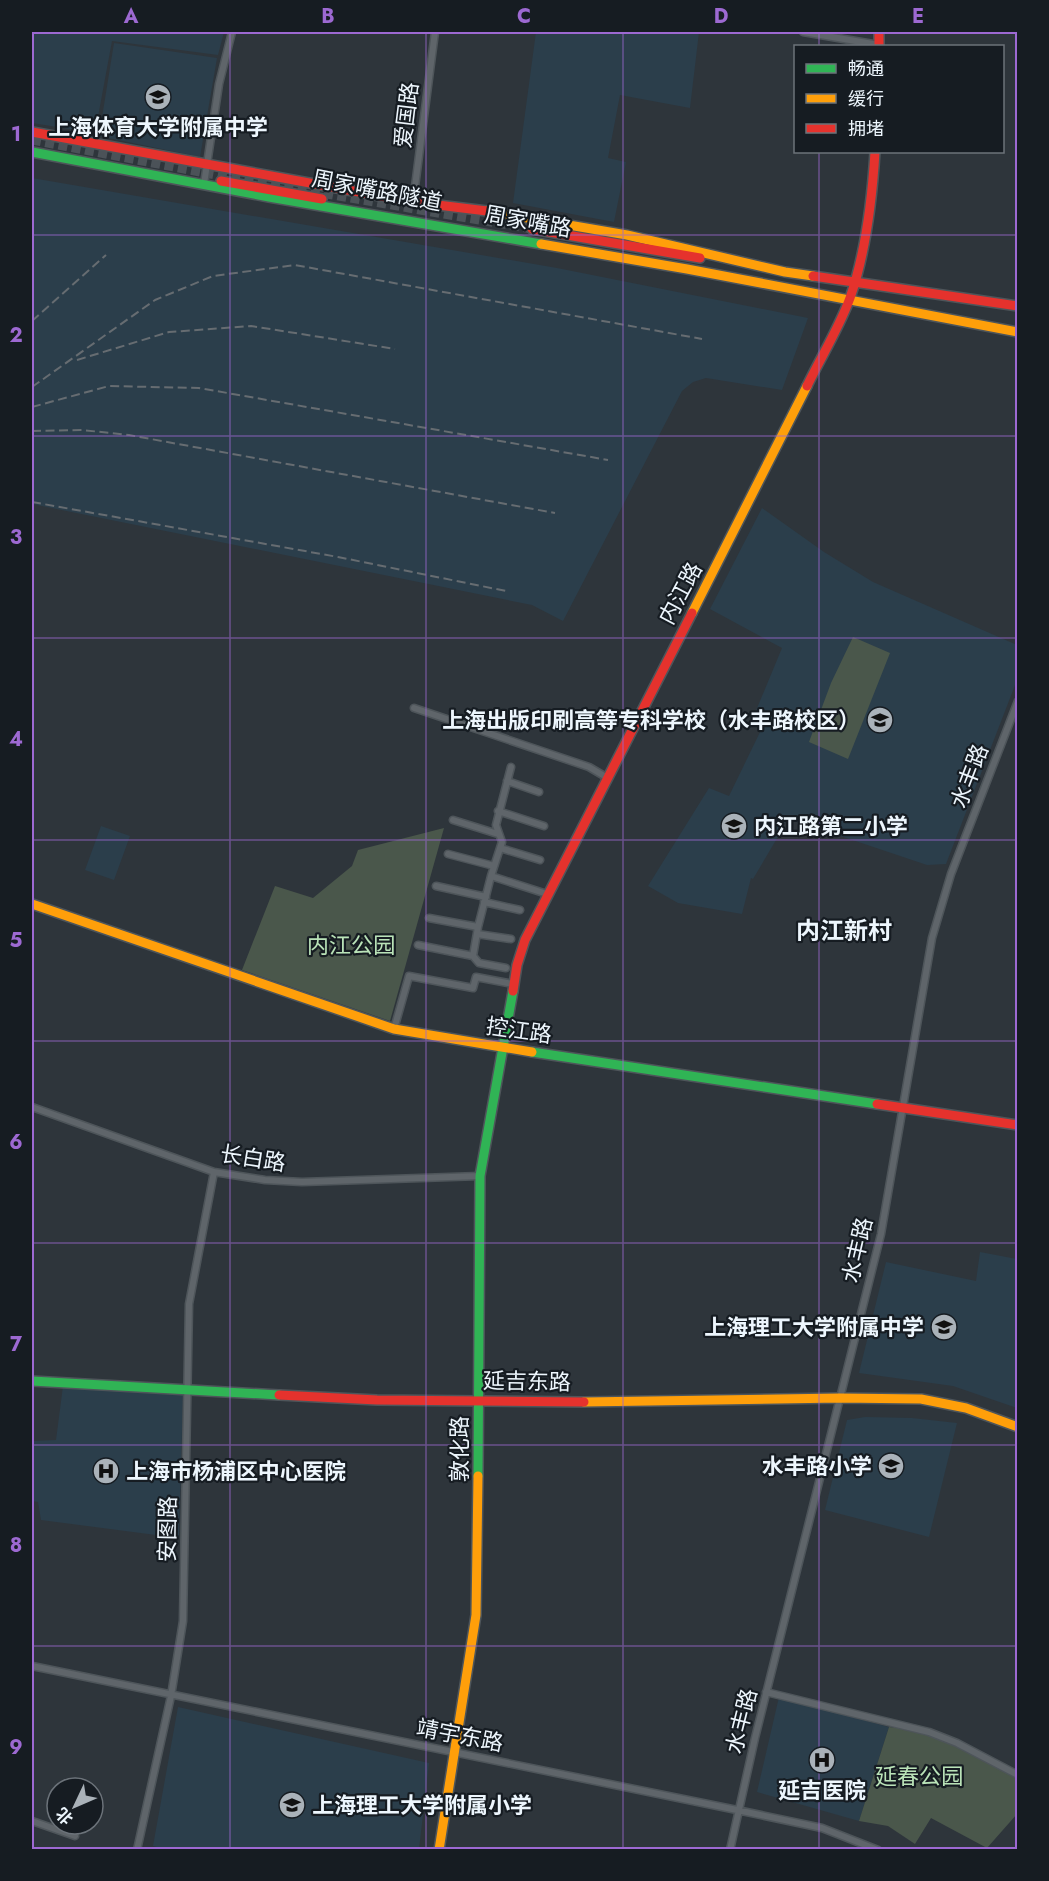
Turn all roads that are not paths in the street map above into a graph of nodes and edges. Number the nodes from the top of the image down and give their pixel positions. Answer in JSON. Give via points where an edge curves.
{"nodes":[{"id":1,"x":232,"y":32,"type":"edge"},
{"id":2,"x":435,"y":32,"type":"edge"},
{"id":3,"x":802,"y":32,"type":"edge"},
{"id":4,"x":874,"y":45,"type":"edge"},
{"id":5,"x":32,"y":132,"type":"edge"},
{"id":6,"x":32,"y":152,"type":"edge"},
{"id":7,"x":875,"y":153,"type":"edge"},
{"id":8,"x":208,"y":165,"type":"junction"},
{"id":9,"x":221,"y":181,"type":"dead end"},
{"id":10,"x":204,"y":184,"type":"junction"},
{"id":11,"x":413,"y":202,"type":"junction"},
{"id":12,"x":532,"y":229,"type":"tunnel mouth"},
{"id":13,"x":525,"y":240,"type":"junction"},
{"id":14,"x":785,"y":272,"type":"junction"},
{"id":15,"x":855,"y":282,"type":"junction"},
{"id":16,"x":849,"y":300,"type":"junction"},
{"id":17,"x":1017,"y":306,"type":"edge"},
{"id":18,"x":1017,"y":332,"type":"edge"},
{"id":19,"x":1017,"y":701,"type":"edge"},
{"id":20,"x":414,"y":708,"type":"dead end"},
{"id":21,"x":511,"y":767,"type":"dead end"},
{"id":22,"x":606,"y":777,"type":"junction"},
{"id":23,"x":507,"y":781,"type":"junction"},
{"id":24,"x":539,"y":792,"type":"dead end"},
{"id":25,"x":498,"y":811,"type":"junction"},
{"id":26,"x":453,"y":820,"type":"dead end"},
{"id":27,"x":544,"y":826,"type":"dead end"},
{"id":28,"x":498,"y":834,"type":"junction"},
{"id":29,"x":500,"y":848,"type":"junction"},
{"id":30,"x":448,"y":854,"type":"dead end"},
{"id":31,"x":540,"y":860,"type":"dead end"},
{"id":32,"x":494,"y":866,"type":"junction"},
{"id":33,"x":491,"y":876,"type":"junction"},
{"id":34,"x":436,"y":886,"type":"dead end"},
{"id":35,"x":547,"y":894,"type":"junction"},
{"id":36,"x":485,"y":900,"type":"junction"},
{"id":37,"x":32,"y":904,"type":"edge"},
{"id":38,"x":520,"y":910,"type":"dead end"},
{"id":39,"x":429,"y":918,"type":"dead end"},
{"id":40,"x":478,"y":931,"type":"junction"},
{"id":41,"x":511,"y":939,"type":"dead end"},
{"id":42,"x":418,"y":945,"type":"dead end"},
{"id":43,"x":474,"y":956,"type":"junction"},
{"id":44,"x":506,"y":968,"type":"dead end"},
{"id":45,"x":513,"y":984,"type":"junction"},
{"id":46,"x":394,"y":1029,"type":"junction"},
{"id":47,"x":502,"y":1047,"type":"junction"},
{"id":48,"x":32,"y":1107,"type":"edge"},
{"id":49,"x":903,"y":1108,"type":"junction"},
{"id":50,"x":1017,"y":1125,"type":"edge"},
{"id":51,"x":214,"y":1172,"type":"junction"},
{"id":52,"x":480,"y":1176,"type":"junction"},
{"id":53,"x":32,"y":1381,"type":"edge"},
{"id":54,"x":187,"y":1390,"type":"junction"},
{"id":55,"x":840,"y":1398,"type":"junction"},
{"id":56,"x":478,"y":1400,"type":"junction"},
{"id":57,"x":1017,"y":1427,"type":"edge"},
{"id":58,"x":32,"y":1666,"type":"edge"},
{"id":59,"x":766,"y":1692,"type":"junction"},
{"id":60,"x":171,"y":1696,"type":"junction"},
{"id":61,"x":455,"y":1753,"type":"junction"},
{"id":62,"x":1017,"y":1775,"type":"edge"},
{"id":63,"x":737,"y":1810,"type":"junction"},
{"id":64,"x":137,"y":1850,"type":"edge"},
{"id":65,"x":439,"y":1850,"type":"edge"},
{"id":66,"x":730,"y":1850,"type":"edge"},
{"id":67,"x":878,"y":1850,"type":"edge"}],
"edges":[{"from":1,"to":8,"type":"street","via":[[219,84]]},
{"from":2,"to":11,"type":"street","name":"爱国路"},
{"from":3,"to":4,"type":"street"},
{"from":5,"to":8,"type":"main road","name":"周家嘴路"},
{"from":6,"to":10,"type":"main road","name":"周家嘴路"},
{"from":7,"to":15,"type":"main road","name":"内江路"},
{"from":8,"to":10,"type":"street"},
{"from":8,"to":11,"type":"main road","name":"周家嘴路"},
{"from":9,"to":13,"type":"main road","name":"周家嘴路隧道"},
{"from":10,"to":13,"type":"main road","name":"周家嘴路"},
{"from":11,"to":14,"type":"main road","name":"周家嘴路","via":[[512,214],[627,235]]},
{"from":12,"to":14,"type":"main road"},
{"from":13,"to":16,"type":"main road","name":"周家嘴路"},
{"from":14,"to":15,"type":"main road","name":"周家嘴路"},
{"from":15,"to":16,"type":"main road","name":"内江路"},
{"from":15,"to":17,"type":"main road","name":"周家嘴路"},
{"from":16,"to":18,"type":"main road","name":"周家嘴路"},
{"from":16,"to":22,"type":"main road","name":"内江路"},
{"from":19,"to":49,"type":"street","name":"水丰路","via":[[940,906]]},
{"from":20,"to":22,"type":"street"},
{"from":21,"to":23,"type":"street"},
{"from":22,"to":35,"type":"main road","name":"内江路"},
{"from":23,"to":24,"type":"street"},
{"from":23,"to":25,"type":"street"},
{"from":25,"to":27,"type":"street"},
{"from":25,"to":28,"type":"street"},
{"from":26,"to":28,"type":"street"},
{"from":28,"to":29,"type":"street"},
{"from":29,"to":31,"type":"street"},
{"from":29,"to":32,"type":"street"},
{"from":30,"to":32,"type":"street"},
{"from":32,"to":33,"type":"street"},
{"from":33,"to":35,"type":"street"},
{"from":33,"to":36,"type":"street"},
{"from":34,"to":36,"type":"street"},
{"from":35,"to":45,"type":"main road","name":"内江路","via":[[525,940]]},
{"from":36,"to":38,"type":"street"},
{"from":36,"to":40,"type":"street"},
{"from":37,"to":46,"type":"main road","name":"控江路"},
{"from":39,"to":40,"type":"street"},
{"from":40,"to":41,"type":"street"},
{"from":40,"to":43,"type":"street"},
{"from":42,"to":43,"type":"street"},
{"from":43,"to":44,"type":"street","via":[[479,963]]},
{"from":45,"to":46,"type":"street","via":[[476,977],[473,988],[409,976]]},
{"from":45,"to":47,"type":"main road","name":"内江路"},
{"from":46,"to":47,"type":"main road","name":"控江路"},
{"from":47,"to":49,"type":"main road","name":"控江路"},
{"from":47,"to":52,"type":"main road","name":"敦化路"},
{"from":48,"to":51,"type":"street","name":"长白路"},
{"from":49,"to":50,"type":"main road","name":"控江路"},
{"from":49,"to":55,"type":"street","name":"水丰路","via":[[881,1234]]},
{"from":51,"to":52,"type":"street","name":"长白路","via":[[291,1182]]},
{"from":51,"to":54,"type":"street","name":"安图路","via":[[189,1304]]},
{"from":52,"to":56,"type":"main road","name":"敦化路"},
{"from":53,"to":54,"type":"main road","name":"延吉东路"},
{"from":54,"to":56,"type":"main road","name":"延吉东路","via":[[338,1399]]},
{"from":54,"to":60,"type":"street","name":"安图路","via":[[184,1598]]},
{"from":55,"to":56,"type":"main road","name":"延吉东路"},
{"from":55,"to":57,"type":"main road","name":"延吉东路","via":[[949,1403]]},
{"from":55,"to":59,"type":"street","name":"水丰路"},
{"from":56,"to":61,"type":"main road","name":"敦化路","via":[[476,1615]]},
{"from":58,"to":60,"type":"street","name":"靖宇东路"},
{"from":59,"to":62,"type":"street","via":[[929,1732]]},
{"from":59,"to":63,"type":"street","name":"水丰路"},
{"from":60,"to":61,"type":"street","name":"靖宇东路"},
{"from":60,"to":64,"type":"street","name":"安图路"},
{"from":61,"to":63,"type":"street","name":"靖宇东路"},
{"from":61,"to":65,"type":"main road","name":"敦化路"},
{"from":63,"to":66,"type":"street","name":"水丰路"},
{"from":63,"to":67,"type":"street","name":"靖宇东路","via":[[822,1828]]}]}
